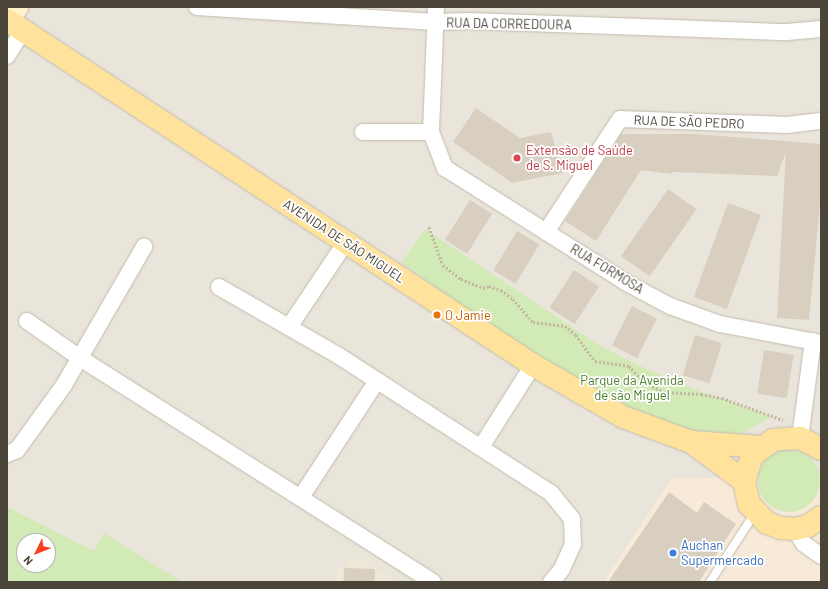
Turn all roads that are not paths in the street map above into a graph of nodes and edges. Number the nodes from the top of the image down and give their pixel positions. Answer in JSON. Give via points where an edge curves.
{"nodes":[{"id":1,"x":204,"y":8,"type":"edge"},
{"id":2,"x":436,"y":15,"type":"edge"},
{"id":3,"x":14,"y":19,"type":"edge"},
{"id":4,"x":821,"y":29,"type":"edge"},
{"id":5,"x":7,"y":56,"type":"edge"},
{"id":6,"x":821,"y":121,"type":"edge"},
{"id":7,"x":363,"y":132,"type":"dead end"},
{"id":8,"x":430,"y":132,"type":"junction"},
{"id":9,"x":546,"y":232,"type":"junction"},
{"id":10,"x":346,"y":242,"type":"junction"},
{"id":11,"x":144,"y":247,"type":"dead end"},
{"id":12,"x":219,"y":287,"type":"dead end"},
{"id":13,"x":27,"y":321,"type":"dead end"},
{"id":14,"x":289,"y":327,"type":"junction"},
{"id":15,"x":817,"y":342,"type":"edge"},
{"id":16,"x":80,"y":358,"type":"junction"},
{"id":17,"x":533,"y":365,"type":"junction"},
{"id":18,"x":377,"y":381,"type":"junction"},
{"id":19,"x":800,"y":431,"type":"junction"},
{"id":20,"x":691,"y":442,"type":"junction"},
{"id":21,"x":762,"y":446,"type":"junction"},
{"id":22,"x":481,"y":447,"type":"junction"},
{"id":23,"x":821,"y":449,"type":"edge"},
{"id":24,"x":7,"y":454,"type":"edge"},
{"id":25,"x":744,"y":481,"type":"junction"},
{"id":26,"x":301,"y":497,"type":"junction"},
{"id":27,"x":755,"y":513,"type":"junction"},
{"id":28,"x":821,"y":517,"type":"edge"},
{"id":29,"x":795,"y":529,"type":"junction"},
{"id":30,"x":821,"y":556,"type":"edge"},
{"id":31,"x":433,"y":582,"type":"edge"},
{"id":32,"x":551,"y":582,"type":"edge"},
{"id":33,"x":710,"y":582,"type":"edge"}],
"edges":[{"from":1,"to":2,"type":"street","name":"RUA DA CORREDOURA"},
{"from":2,"to":4,"type":"street","name":"RUA DA CORREDOURA","via":[[468,21],[787,32]]},
{"from":2,"to":8,"type":"street","name":"RUA FORMOSA"},
{"from":3,"to":5,"type":"street"},
{"from":3,"to":10,"type":"main road","name":"AVENIDA DE SÃO MIGUEL"},
{"from":6,"to":9,"type":"street","name":"RUA DE SÃO PEDRO","via":[[787,125],[620,120]]},
{"from":7,"to":8,"type":"street"},
{"from":8,"to":9,"type":"street","name":"RUA FORMOSA","via":[[445,168]]},
{"from":9,"to":15,"type":"street","name":"RUA FORMOSA","via":[[624,282],[670,306],[720,324]]},
{"from":10,"to":14,"type":"street"},
{"from":10,"to":17,"type":"main road","name":"AVENIDA DE SÃO MIGUEL"},
{"from":11,"to":16,"type":"street"},
{"from":12,"to":14,"type":"street"},
{"from":13,"to":16,"type":"street"},
{"from":14,"to":18,"type":"street"},
{"from":15,"to":19,"type":"street"},
{"from":16,"to":24,"type":"street","via":[[64,385],[17,450]]},
{"from":16,"to":26,"type":"street"},
{"from":17,"to":20,"type":"main road","name":"AVENIDA DE SÃO MIGUEL","via":[[623,417]]},
{"from":17,"to":22,"type":"street"},
{"from":18,"to":22,"type":"street"},
{"from":18,"to":26,"type":"street"},
{"from":19,"to":21,"type":"main road"},
{"from":19,"to":23,"type":"main road"},
{"from":20,"to":21,"type":"main road","name":"AVENIDA DE SÃO MIGUEL"},
{"from":20,"to":25,"type":"main road","name":"AVENIDA DE SÃO MIGUEL"},
{"from":21,"to":25,"type":"main road","via":[[750,462]]},
{"from":22,"to":32,"type":"street","via":[[551,493],[572,519],[573,544],[562,568]]},
{"from":25,"to":27,"type":"main road","via":[[747,498]]},
{"from":26,"to":31,"type":"street"},
{"from":27,"to":29,"type":"main road","via":[[767,523]]},
{"from":27,"to":33,"type":"lane"},
{"from":28,"to":29,"type":"main road","via":[[808,526]]},
{"from":29,"to":30,"type":"street","via":[[804,544]]}]}
